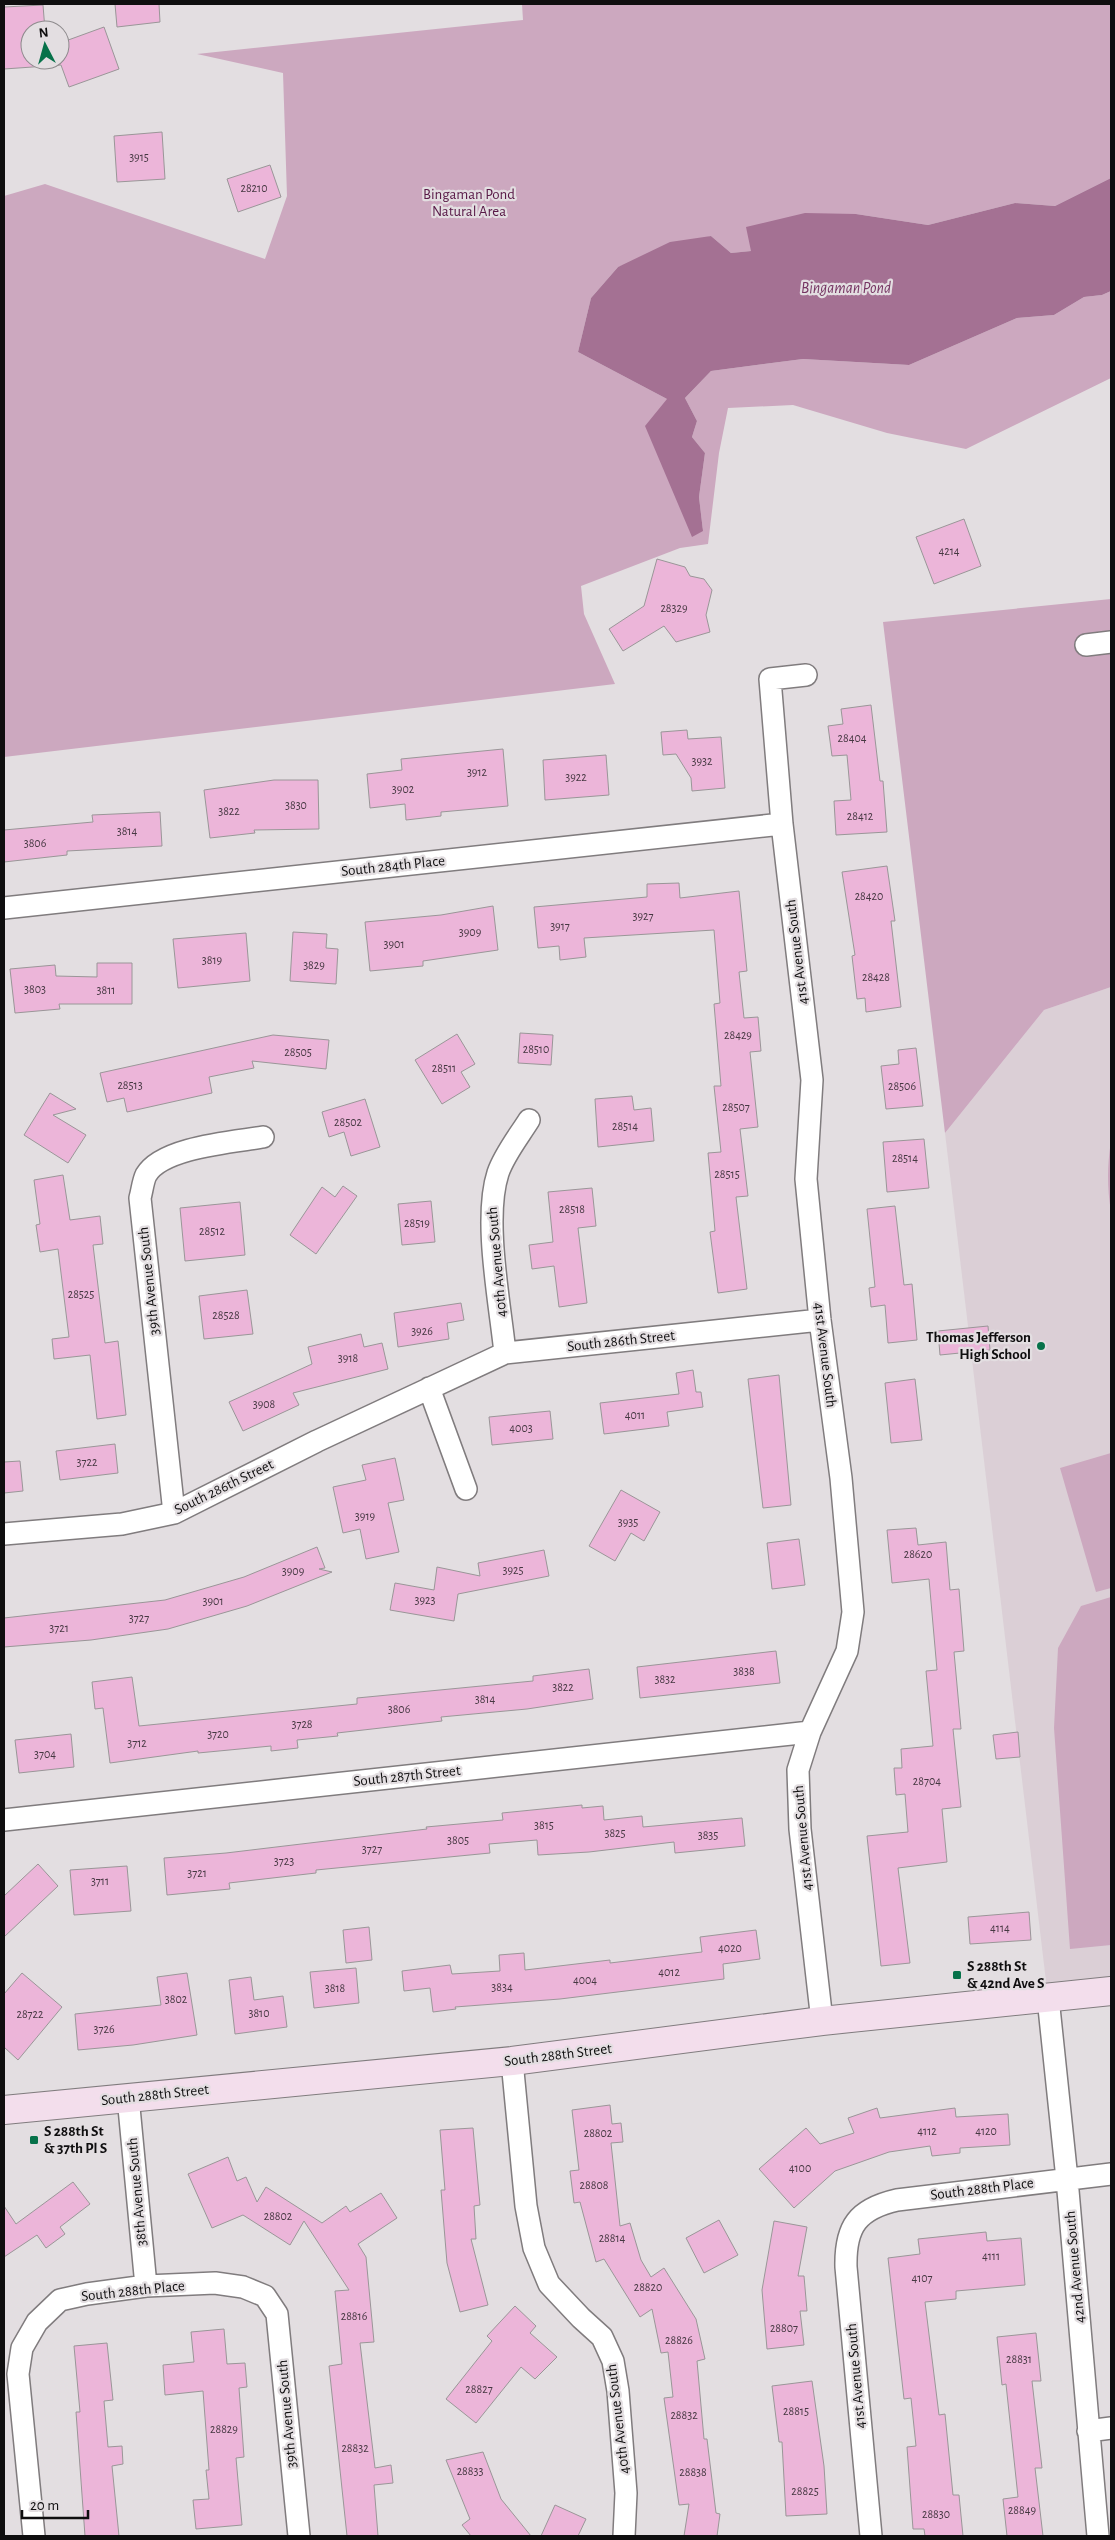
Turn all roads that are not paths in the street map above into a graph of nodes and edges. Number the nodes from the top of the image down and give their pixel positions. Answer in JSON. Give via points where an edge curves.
{"nodes":[{"id":1,"x":1111,"y":642,"type":"edge"},
{"id":2,"x":1086,"y":645,"type":"dead end"},
{"id":3,"x":806,"y":675,"type":"dead end"},
{"id":4,"x":782,"y":824,"type":"junction"},
{"id":5,"x":4,"y":908,"type":"edge"},
{"id":6,"x":529,"y":1120,"type":"dead end"},
{"id":7,"x":264,"y":1137,"type":"dead end"},
{"id":8,"x":820,"y":1320,"type":"junction"},
{"id":9,"x":505,"y":1353,"type":"junction"},
{"id":10,"x":430,"y":1388,"type":"junction"},
{"id":11,"x":466,"y":1489,"type":"dead end"},
{"id":12,"x":174,"y":1513,"type":"junction"},
{"id":13,"x":4,"y":1534,"type":"edge"},
{"id":14,"x":810,"y":1732,"type":"junction"},
{"id":15,"x":4,"y":1820,"type":"edge"},
{"id":16,"x":1111,"y":1991,"type":"edge"},
{"id":17,"x":1048,"y":1998,"type":"junction"},
{"id":18,"x":822,"y":2021,"type":"junction"},
{"id":19,"x":512,"y":2061,"type":"junction"},
{"id":20,"x":128,"y":2097,"type":"junction"},
{"id":21,"x":4,"y":2110,"type":"edge"},
{"id":22,"x":1111,"y":2174,"type":"edge"},
{"id":23,"x":1068,"y":2179,"type":"junction"},
{"id":24,"x":858,"y":2218,"type":"joint"},
{"id":25,"x":146,"y":2286,"type":"junction"},
{"id":26,"x":265,"y":2296,"type":"joint"},
{"id":27,"x":1111,"y":2428,"type":"edge"},
{"id":28,"x":1088,"y":2431,"type":"junction"},
{"id":29,"x":34,"y":2536,"type":"edge"},
{"id":30,"x":299,"y":2536,"type":"edge"},
{"id":31,"x":624,"y":2536,"type":"edge"},
{"id":32,"x":870,"y":2536,"type":"edge"},
{"id":33,"x":1098,"y":2536,"type":"edge"}],
"edges":[{"from":1,"to":2,"type":"street"},
{"from":3,"to":4,"type":"street","name":"41st Avenue South","via":[[770,679]]},
{"from":4,"to":5,"type":"street","name":"South 284th Place"},
{"from":4,"to":8,"type":"street","name":"41st Avenue South","via":[[812,1080],[806,1179]]},
{"from":6,"to":9,"type":"street","name":"40th Avenue South","via":[[498,1171],[492,1197],[492,1234]]},
{"from":7,"to":12,"type":"street","name":"39th Avenue South","via":[[180,1152],[158,1162],[146,1175],[140,1198]]},
{"from":8,"to":9,"type":"street","name":"South 286th Street"},
{"from":8,"to":14,"type":"street","name":"41st Avenue South","via":[[841,1478],[853,1612],[847,1651]]},
{"from":9,"to":10,"type":"street","name":"South 286th Street"},
{"from":10,"to":11,"type":"street"},
{"from":10,"to":12,"type":"street","name":"South 286th Street"},
{"from":12,"to":13,"type":"street","name":"South 286th Street","via":[[122,1524]]},
{"from":14,"to":15,"type":"street","name":"South 287th Street"},
{"from":14,"to":18,"type":"street","name":"41st Avenue South","via":[[798,1770],[798,1794]]},
{"from":16,"to":17,"type":"main road","name":"South 288th Street"},
{"from":17,"to":18,"type":"main road","name":"South 288th Street"},
{"from":17,"to":23,"type":"street","name":"42nd Avenue South"},
{"from":18,"to":19,"type":"main road","name":"South 288th Street"},
{"from":19,"to":20,"type":"main road","name":"South 288th Street"},
{"from":19,"to":31,"type":"street","name":"40th Avenue South","via":[[526,2206],[534,2248],[549,2284],[602,2337],[613,2361],[626,2493]]},
{"from":20,"to":21,"type":"main road","name":"South 288th Street"},
{"from":20,"to":25,"type":"street","name":"38th Avenue South"},
{"from":22,"to":23,"type":"street","name":"South 288th Place"},
{"from":23,"to":24,"type":"street","name":"South 288th Place","via":[[897,2200],[879,2204]]},
{"from":23,"to":28,"type":"street","name":"42nd Avenue South"},
{"from":24,"to":32,"type":"street","name":"41st Avenue South","via":[[847,2240],[846,2267]]},
{"from":25,"to":26,"type":"street","name":"South 288th Place","via":[[215,2283],[243,2287]]},
{"from":25,"to":29,"type":"street","name":"South 288th Place","via":[[60,2300],[37,2322],[22,2348],[18,2374]]},
{"from":26,"to":30,"type":"street","name":"39th Avenue South","via":[[277,2314]]},
{"from":27,"to":28,"type":"street"},
{"from":28,"to":33,"type":"street","name":"42nd Avenue South"}]}
